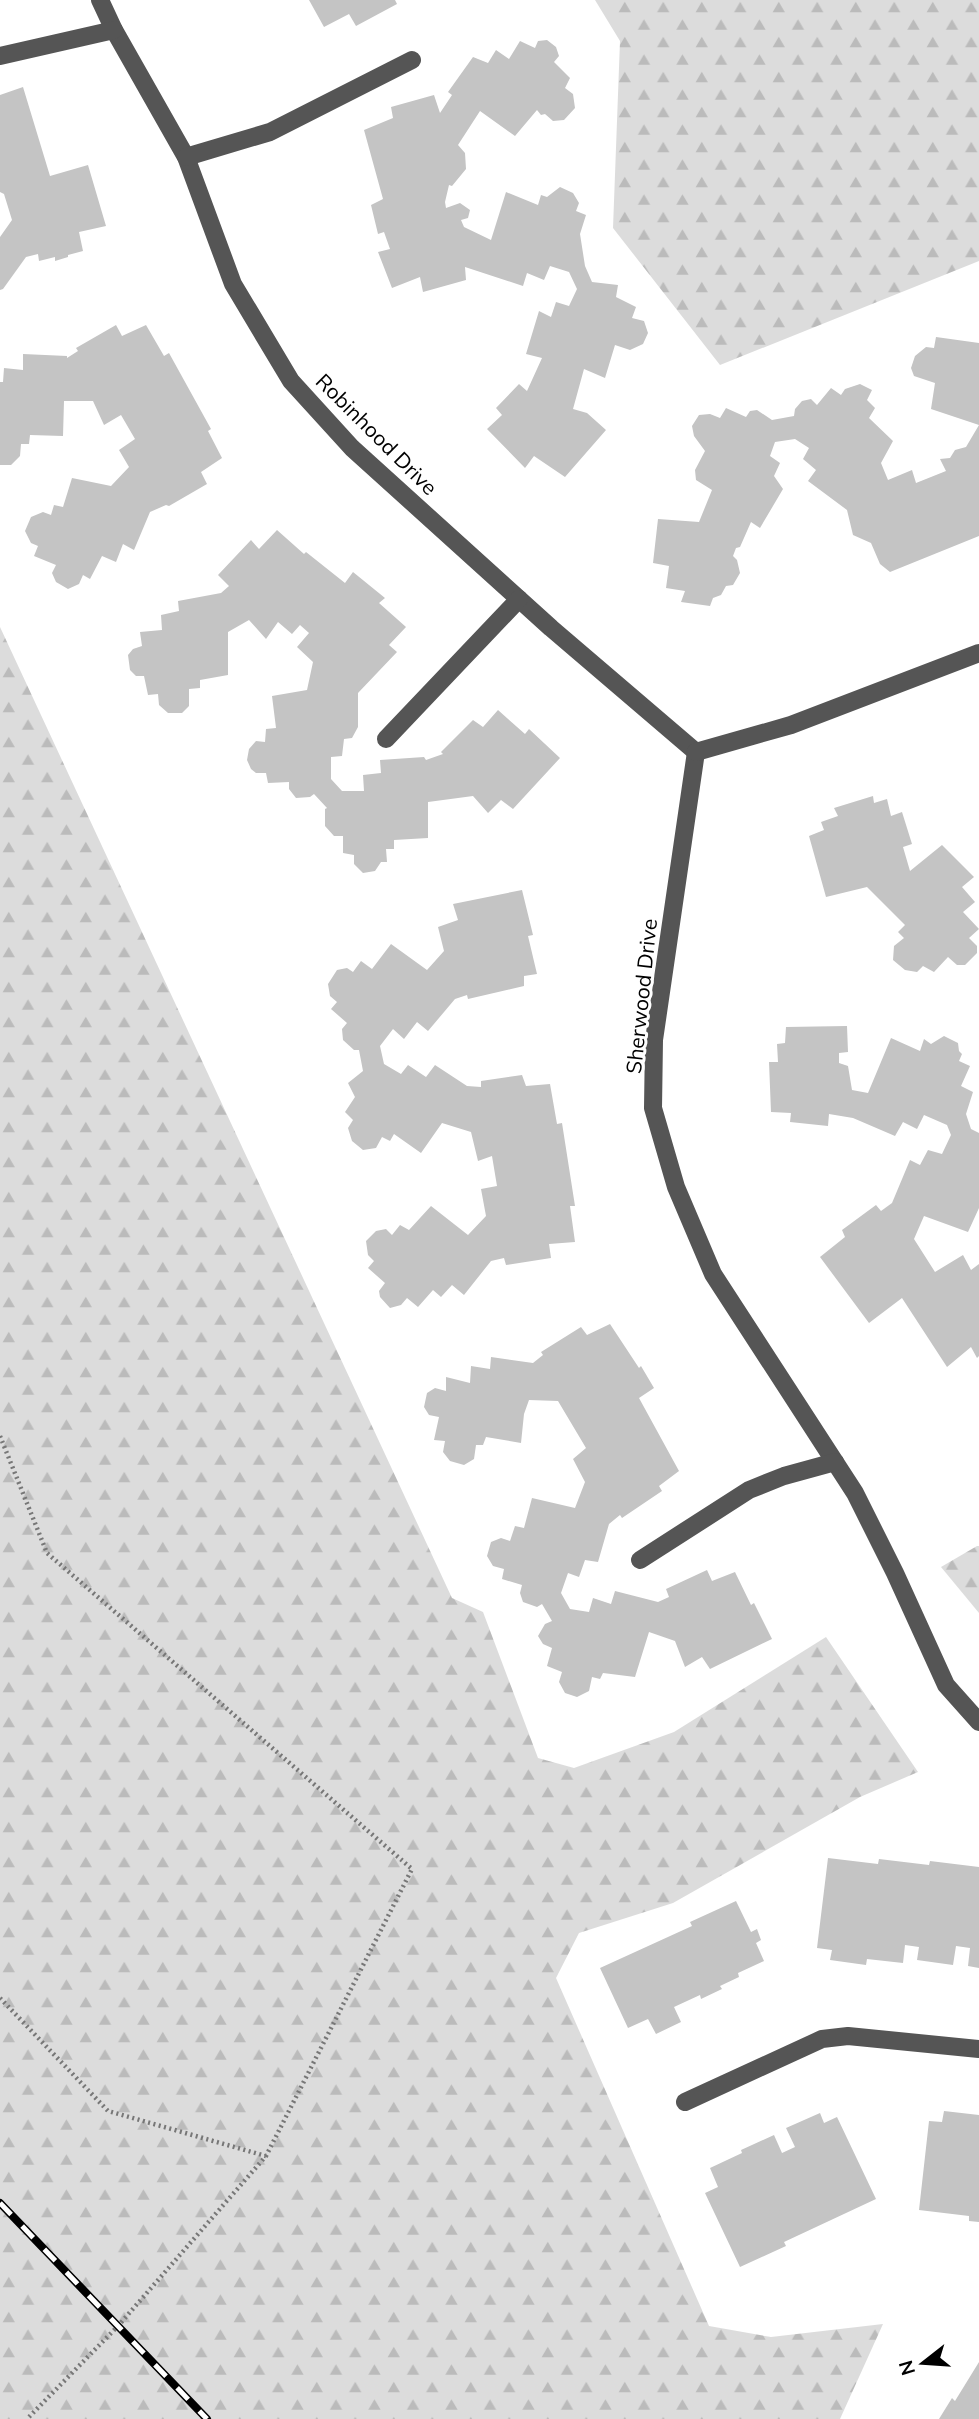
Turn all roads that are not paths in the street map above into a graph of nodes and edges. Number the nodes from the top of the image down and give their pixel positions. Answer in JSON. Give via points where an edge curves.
{"nodes":[{"id":1,"x":100,"y":0,"type":"edge"},
{"id":2,"x":114,"y":30,"type":"junction"},
{"id":3,"x":0,"y":56,"type":"edge"},
{"id":4,"x":412,"y":60,"type":"dead end"},
{"id":5,"x":186,"y":157,"type":"junction"},
{"id":6,"x":519,"y":599,"type":"junction"},
{"id":7,"x":979,"y":653,"type":"edge"},
{"id":8,"x":386,"y":739,"type":"dead end"},
{"id":9,"x":696,"y":752,"type":"junction"},
{"id":10,"x":835,"y":1462,"type":"junction"},
{"id":11,"x":640,"y":1560,"type":"dead end"},
{"id":12,"x":979,"y":1722,"type":"edge"},
{"id":13,"x":979,"y":2049,"type":"edge"},
{"id":14,"x":685,"y":2102,"type":"dead end"}],
"edges":[{"from":1,"to":2,"type":"street","name":"Robinhood Drive"},
{"from":2,"to":3,"type":"street"},
{"from":2,"to":5,"type":"street","name":"Robinhood Drive"},
{"from":4,"to":5,"type":"street","via":[[270,132]]},
{"from":5,"to":6,"type":"street","name":"Robinhood Drive","via":[[233,284],[291,381],[352,448]]},
{"from":6,"to":8,"type":"street"},
{"from":6,"to":9,"type":"street","name":"Robinhood Drive"},
{"from":7,"to":9,"type":"street","via":[[791,725]]},
{"from":9,"to":10,"type":"street","name":"Sherwood Drive","via":[[654,1040],[653,1108],[676,1187],[713,1274]]},
{"from":10,"to":11,"type":"street","via":[[749,1490]]},
{"from":10,"to":12,"type":"street","name":"Sherwood Drive","via":[[895,1573],[946,1685]]},
{"from":13,"to":14,"type":"street","via":[[848,2036],[822,2039]]}]}
